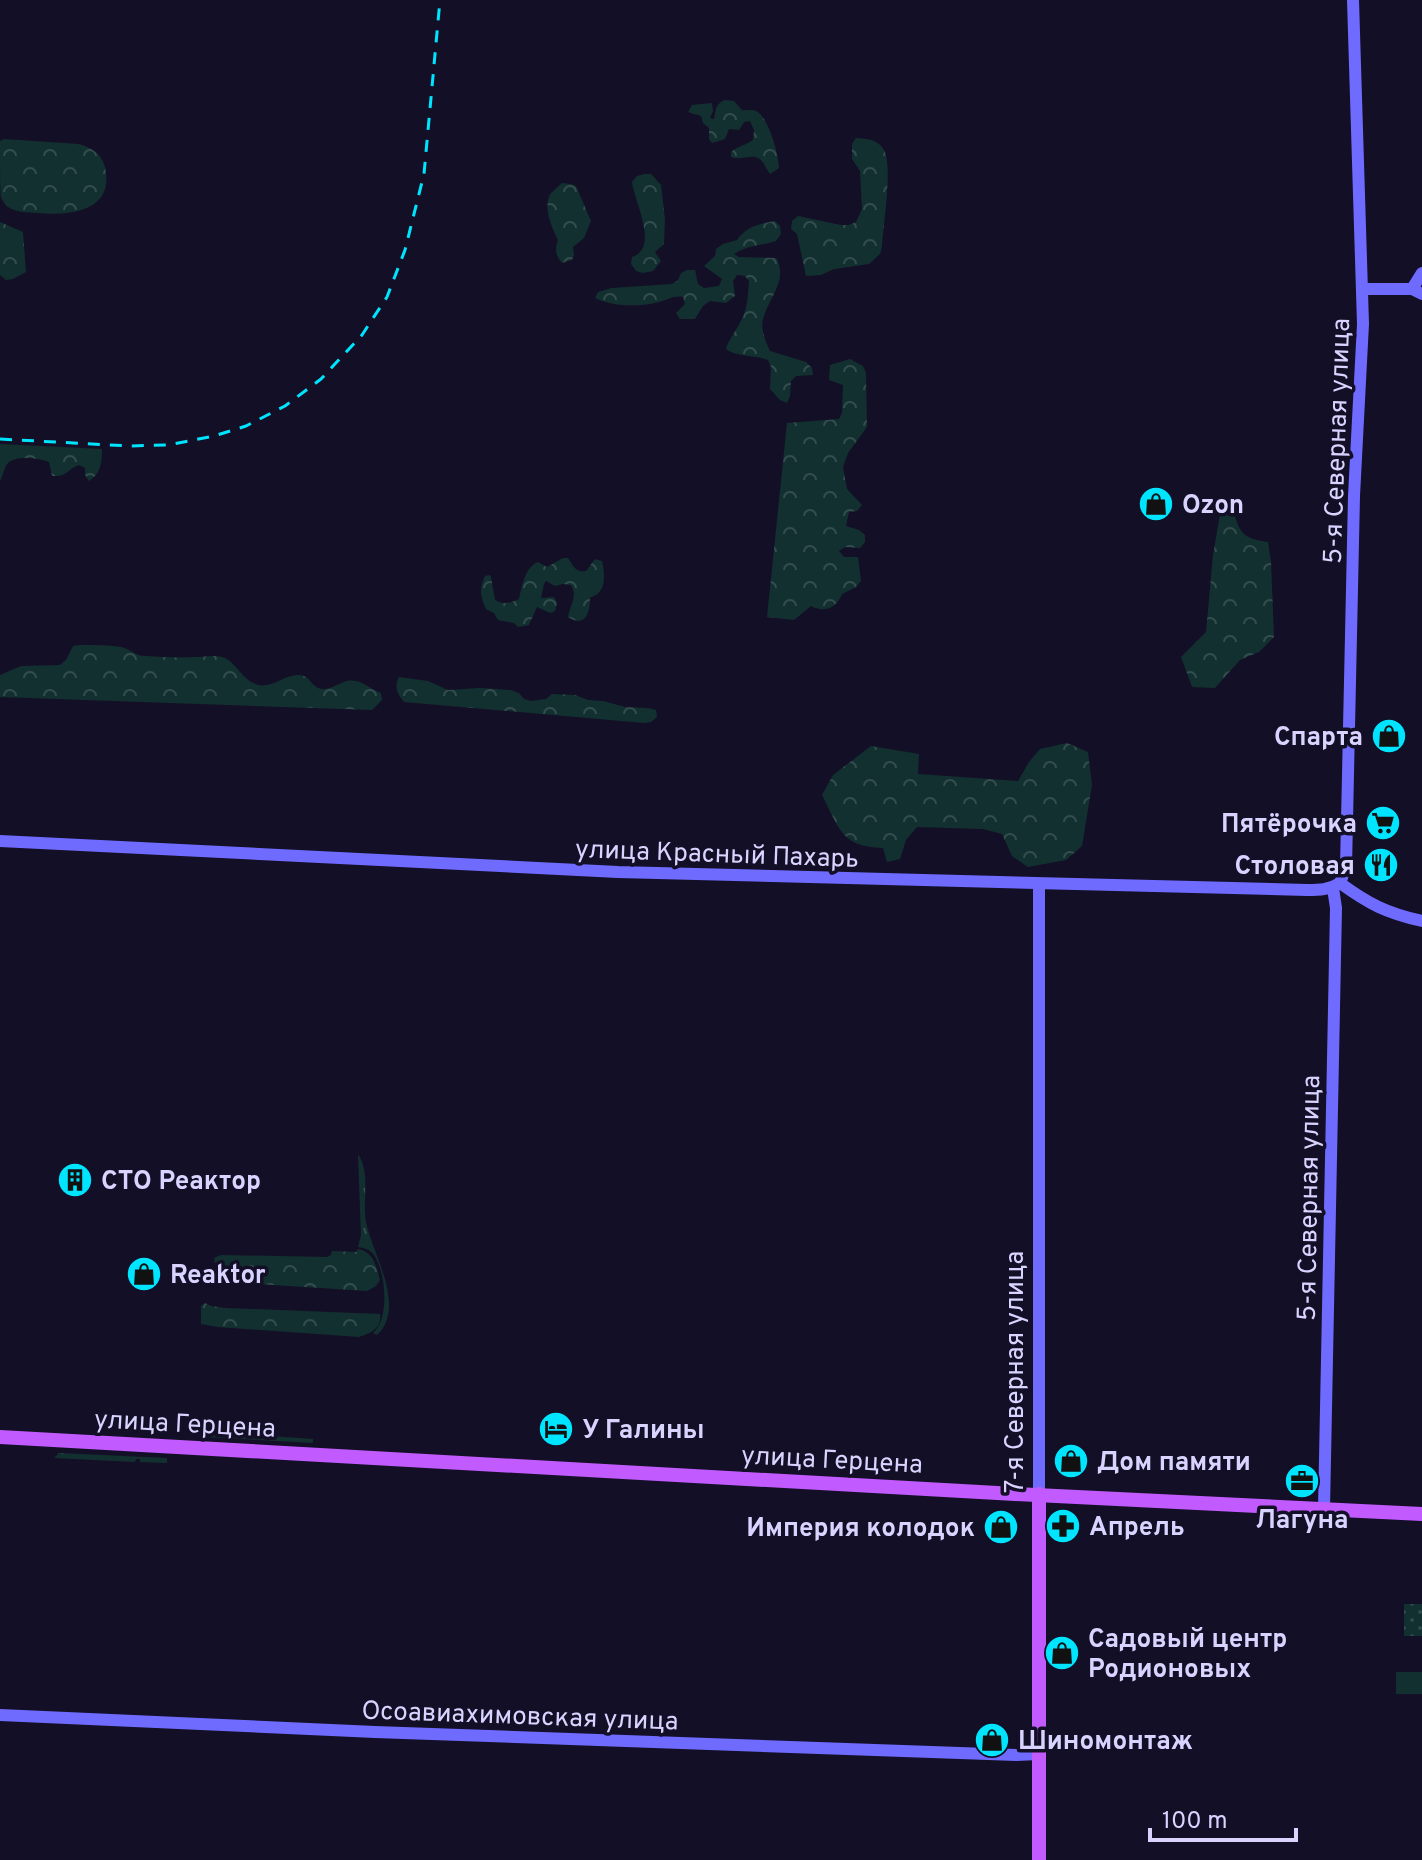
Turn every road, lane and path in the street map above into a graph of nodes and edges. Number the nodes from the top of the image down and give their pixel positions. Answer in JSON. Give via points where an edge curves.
{"nodes":[{"id":1,"x":1353,"y":0,"type":"edge"},
{"id":2,"x":1422,"y":273,"type":"edge"},
{"id":3,"x":1363,"y":289,"type":"junction"},
{"id":4,"x":1417,"y":291,"type":"edge"},
{"id":5,"x":0,"y":841,"type":"edge"},
{"id":6,"x":1039,"y":884,"type":"junction"},
{"id":7,"x":1336,"y":886,"type":"junction"},
{"id":8,"x":1422,"y":921,"type":"edge"},
{"id":9,"x":0,"y":1437,"type":"edge"},
{"id":10,"x":1039,"y":1494,"type":"junction"},
{"id":11,"x":1324,"y":1509,"type":"junction"},
{"id":12,"x":1422,"y":1514,"type":"edge"},
{"id":13,"x":0,"y":1715,"type":"edge"},
{"id":14,"x":1039,"y":1754,"type":"junction"},
{"id":15,"x":1039,"y":1860,"type":"edge"}],
"edges":[{"from":1,"to":3,"type":"street","name":"5-я Северная улица"},
{"from":2,"to":4,"type":"street"},
{"from":3,"to":4,"type":"street"},
{"from":3,"to":7,"type":"street","name":"5-я Северная улица","via":[[1346,867]]},
{"from":5,"to":6,"type":"street","name":"улица Красный Пахарь","via":[[618,872]]},
{"from":6,"to":7,"type":"street","name":"улица Красный Пахарь","via":[[1275,890]]},
{"from":6,"to":10,"type":"street","name":"7-я Северная улица"},
{"from":7,"to":8,"type":"street","via":[[1375,907]]},
{"from":7,"to":11,"type":"street","name":"5-я Северная улица"},
{"from":9,"to":10,"type":"main road","name":"улица Герцена"},
{"from":10,"to":11,"type":"main road","name":"улица Герцена"},
{"from":10,"to":14,"type":"main road","name":"7-я Северная улица"},
{"from":11,"to":12,"type":"main road","name":"улица Герцена"},
{"from":13,"to":14,"type":"street","name":"Осоавиахимовская улица"},
{"from":14,"to":15,"type":"main road","name":"7-я Северная улица"}]}
